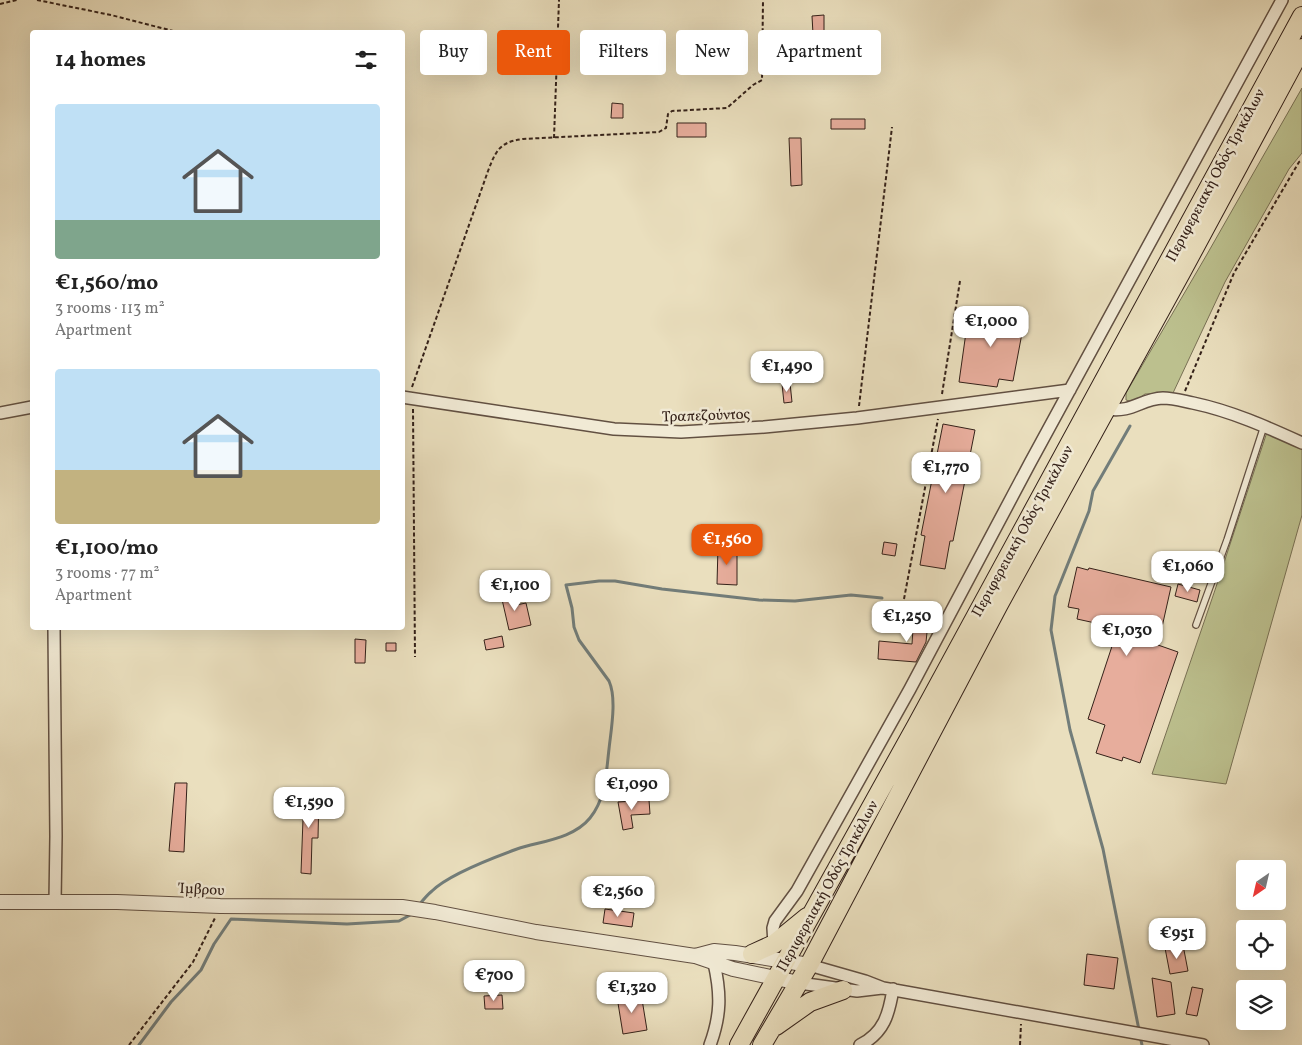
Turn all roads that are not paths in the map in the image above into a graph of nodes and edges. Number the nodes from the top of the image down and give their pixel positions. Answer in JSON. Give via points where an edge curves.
{"nodes":[{"id":1,"x":1282,"y":0,"type":"edge"},
{"id":2,"x":1302,"y":16,"type":"edge"},
{"id":3,"x":1302,"y":48,"type":"edge"},
{"id":4,"x":1070,"y":390,"type":"junction"},
{"id":5,"x":407,"y":398,"type":"edge"},
{"id":6,"x":30,"y":407,"type":"edge"},
{"id":7,"x":1107,"y":409,"type":"junction"},
{"id":8,"x":0,"y":413,"type":"edge"},
{"id":9,"x":1264,"y":426,"type":"junction"},
{"id":10,"x":1302,"y":443,"type":"edge"},
{"id":11,"x":1196,"y":625,"type":"dead end"},
{"id":12,"x":54,"y":630,"type":"edge"},
{"id":13,"x":0,"y":902,"type":"edge"},
{"id":14,"x":55,"y":902,"type":"junction"},
{"id":15,"x":814,"y":909,"type":"junction"},
{"id":16,"x":774,"y":944,"type":"junction"},
{"id":17,"x":752,"y":954,"type":"junction"},
{"id":18,"x":696,"y":956,"type":"junction"},
{"id":19,"x":786,"y":961,"type":"junction"},
{"id":20,"x":714,"y":963,"type":"junction"},
{"id":21,"x":809,"y":965,"type":"junction"},
{"id":22,"x":775,"y":979,"type":"junction"},
{"id":23,"x":799,"y":983,"type":"junction"},
{"id":24,"x":888,"y":988,"type":"junction"},
{"id":25,"x":843,"y":990,"type":"junction"},
{"id":26,"x":771,"y":1029,"type":"junction"},
{"id":27,"x":710,"y":1045,"type":"edge"},
{"id":28,"x":739,"y":1045,"type":"edge"},
{"id":29,"x":762,"y":1045,"type":"edge"},
{"id":30,"x":860,"y":1045,"type":"edge"},
{"id":31,"x":1202,"y":1045,"type":"edge"}],
"edges":[{"from":1,"to":4,"type":"street"},
{"from":2,"to":15,"type":"main road","name":"Περιφερειακή Οδός Τρικάλων"},
{"from":3,"to":7,"type":"main road","name":"Περιφερειακή Οδός Τρικάλων"},
{"from":4,"to":5,"type":"street","name":"Τραπεζούντος","via":[[857,418],[701,432],[657,432],[597,426]]},
{"from":4,"to":16,"type":"street","via":[[888,730],[797,891],[775,921]]},
{"from":6,"to":8,"type":"street"},
{"from":7,"to":9,"type":"street","via":[[1120,411],[1163,398],[1214,408]]},
{"from":7,"to":21,"type":"main road","name":"Περιφερειακή Οδός Τρικάλων"},
{"from":9,"to":10,"type":"street"},
{"from":9,"to":11,"type":"lane"},
{"from":12,"to":14,"type":"street"},
{"from":13,"to":14,"type":"street","name":"Ίμβρου"},
{"from":14,"to":18,"type":"street","name":"Ίμβρου","via":[[402,907],[536,932]]},
{"from":15,"to":16,"type":"main road"},
{"from":15,"to":19,"type":"main road","name":"Περιφερειακή Οδός Τρικάλων"},
{"from":16,"to":17,"type":"main road"},
{"from":17,"to":18,"type":"street","via":[[714,951]]},
{"from":17,"to":19,"type":"street"},
{"from":18,"to":20,"type":"street"},
{"from":19,"to":21,"type":"street"},
{"from":19,"to":22,"type":"main road","name":"Περιφερειακή Οδός Τρικάλων"},
{"from":20,"to":22,"type":"street"},
{"from":20,"to":27,"type":"street","via":[[720,1003]]},
{"from":21,"to":23,"type":"main road","name":"Περιφερειακή Οδός Τρικάλων"},
{"from":21,"to":24,"type":"street"},
{"from":22,"to":23,"type":"street"},
{"from":22,"to":28,"type":"main road","name":"Περιφερειακή Οδός Τρικάλων"},
{"from":23,"to":25,"type":"street"},
{"from":23,"to":26,"type":"main road","name":"Περιφερειακή Οδός Τρικάλων"},
{"from":24,"to":25,"type":"street"},
{"from":24,"to":30,"type":"street","via":[[890,1010],[885,1021]]},
{"from":24,"to":31,"type":"street"},
{"from":25,"to":26,"type":"main road","via":[[814,1000]]},
{"from":26,"to":29,"type":"main road","name":"Περιφερειακή Οδός Τρικάλων"}]}
